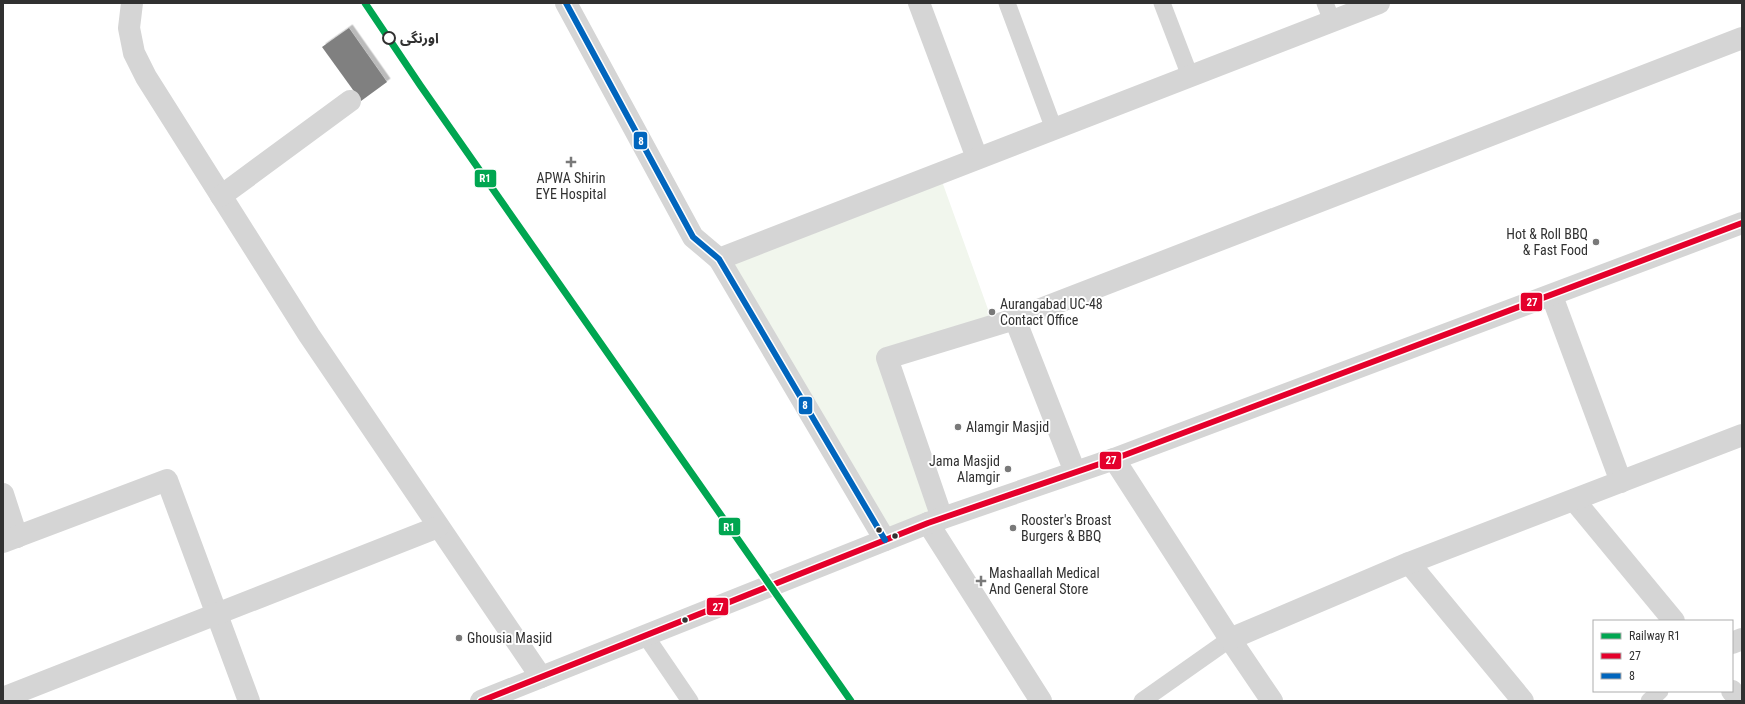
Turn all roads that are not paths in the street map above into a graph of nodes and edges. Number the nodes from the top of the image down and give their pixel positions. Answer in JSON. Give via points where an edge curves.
{"nodes":[{"id":1,"x":132,"y":3,"type":"edge"},
{"id":2,"x":566,"y":3,"type":"edge"},
{"id":3,"x":919,"y":3,"type":"edge"},
{"id":4,"x":1006,"y":3,"type":"edge"},
{"id":5,"x":1162,"y":3,"type":"edge"},
{"id":6,"x":1379,"y":3,"type":"edge"},
{"id":7,"x":1328,"y":12,"type":"edge"},
{"id":8,"x":1742,"y":38,"type":"edge"},
{"id":9,"x":1190,"y":76,"type":"junction"},
{"id":10,"x":350,"y":101,"type":"dead end"},
{"id":11,"x":1054,"y":129,"type":"junction"},
{"id":12,"x":977,"y":158,"type":"junction"},
{"id":13,"x":222,"y":196,"type":"junction"},
{"id":14,"x":1742,"y":223,"type":"edge"},
{"id":15,"x":720,"y":259,"type":"junction"},
{"id":16,"x":1552,"y":296,"type":"junction"},
{"id":17,"x":1016,"y":319,"type":"junction"},
{"id":18,"x":1742,"y":435,"type":"edge"},
{"id":19,"x":1114,"y":459,"type":"junction"},
{"id":20,"x":1075,"y":472,"type":"junction"},
{"id":21,"x":1621,"y":482,"type":"junction"},
{"id":22,"x":3,"y":494,"type":"edge"},
{"id":23,"x":1574,"y":500,"type":"junction"},
{"id":24,"x":935,"y":520,"type":"junction"},
{"id":25,"x":438,"y":527,"type":"junction"},
{"id":26,"x":10,"y":539,"type":"edge"},
{"id":27,"x":885,"y":540,"type":"junction"},
{"id":28,"x":1409,"y":563,"type":"junction"},
{"id":29,"x":216,"y":614,"type":"junction"},
{"id":30,"x":1673,"y":620,"type":"edge"},
{"id":31,"x":645,"y":635,"type":"junction"},
{"id":32,"x":1230,"y":639,"type":"junction"},
{"id":33,"x":541,"y":676,"type":"junction"},
{"id":34,"x":1659,"y":692,"type":"edge"},
{"id":35,"x":1733,"y":692,"type":"edge"},
{"id":36,"x":42,"y":693,"type":"edge"},
{"id":37,"x":3,"y":698,"type":"edge"},
{"id":38,"x":249,"y":701,"type":"edge"},
{"id":39,"x":481,"y":701,"type":"edge"},
{"id":40,"x":690,"y":701,"type":"edge"},
{"id":41,"x":1040,"y":701,"type":"edge"},
{"id":42,"x":1142,"y":701,"type":"edge"},
{"id":43,"x":1272,"y":701,"type":"edge"},
{"id":44,"x":1523,"y":701,"type":"edge"},
{"id":45,"x":1649,"y":701,"type":"edge"},
{"id":46,"x":1741,"y":701,"type":"edge"}],
"edges":[{"from":1,"to":13,"type":"street","via":[[129,28],[134,53],[146,77]]},
{"from":2,"to":15,"type":"street","via":[[693,237]]},
{"from":3,"to":12,"type":"street"},
{"from":4,"to":11,"type":"lane"},
{"from":5,"to":9,"type":"lane"},
{"from":6,"to":7,"type":"street"},
{"from":7,"to":9,"type":"street"},
{"from":8,"to":17,"type":"street"},
{"from":9,"to":11,"type":"street"},
{"from":10,"to":13,"type":"street"},
{"from":11,"to":12,"type":"street"},
{"from":12,"to":15,"type":"street"},
{"from":13,"to":25,"type":"street","via":[[309,335]]},
{"from":14,"to":16,"type":"street"},
{"from":15,"to":27,"type":"street"},
{"from":16,"to":19,"type":"street"},
{"from":16,"to":21,"type":"street"},
{"from":17,"to":20,"type":"street"},
{"from":17,"to":24,"type":"street","via":[[887,358]]},
{"from":18,"to":21,"type":"street"},
{"from":19,"to":20,"type":"street"},
{"from":19,"to":32,"type":"street"},
{"from":20,"to":24,"type":"street"},
{"from":21,"to":23,"type":"street"},
{"from":22,"to":26,"type":"street"},
{"from":23,"to":28,"type":"street"},
{"from":23,"to":30,"type":"street"},
{"from":24,"to":27,"type":"street"},
{"from":24,"to":41,"type":"street"},
{"from":25,"to":29,"type":"street"},
{"from":25,"to":33,"type":"street"},
{"from":26,"to":29,"type":"street","via":[[167,480]]},
{"from":27,"to":31,"type":"street"},
{"from":28,"to":32,"type":"street"},
{"from":28,"to":44,"type":"street"},
{"from":29,"to":36,"type":"street"},
{"from":29,"to":38,"type":"street"},
{"from":31,"to":33,"type":"street"},
{"from":31,"to":40,"type":"lane"},
{"from":32,"to":42,"type":"lane"},
{"from":32,"to":43,"type":"street"},
{"from":33,"to":39,"type":"street"},
{"from":34,"to":45,"type":"lane"},
{"from":35,"to":46,"type":"street"},
{"from":36,"to":37,"type":"street"}]}
